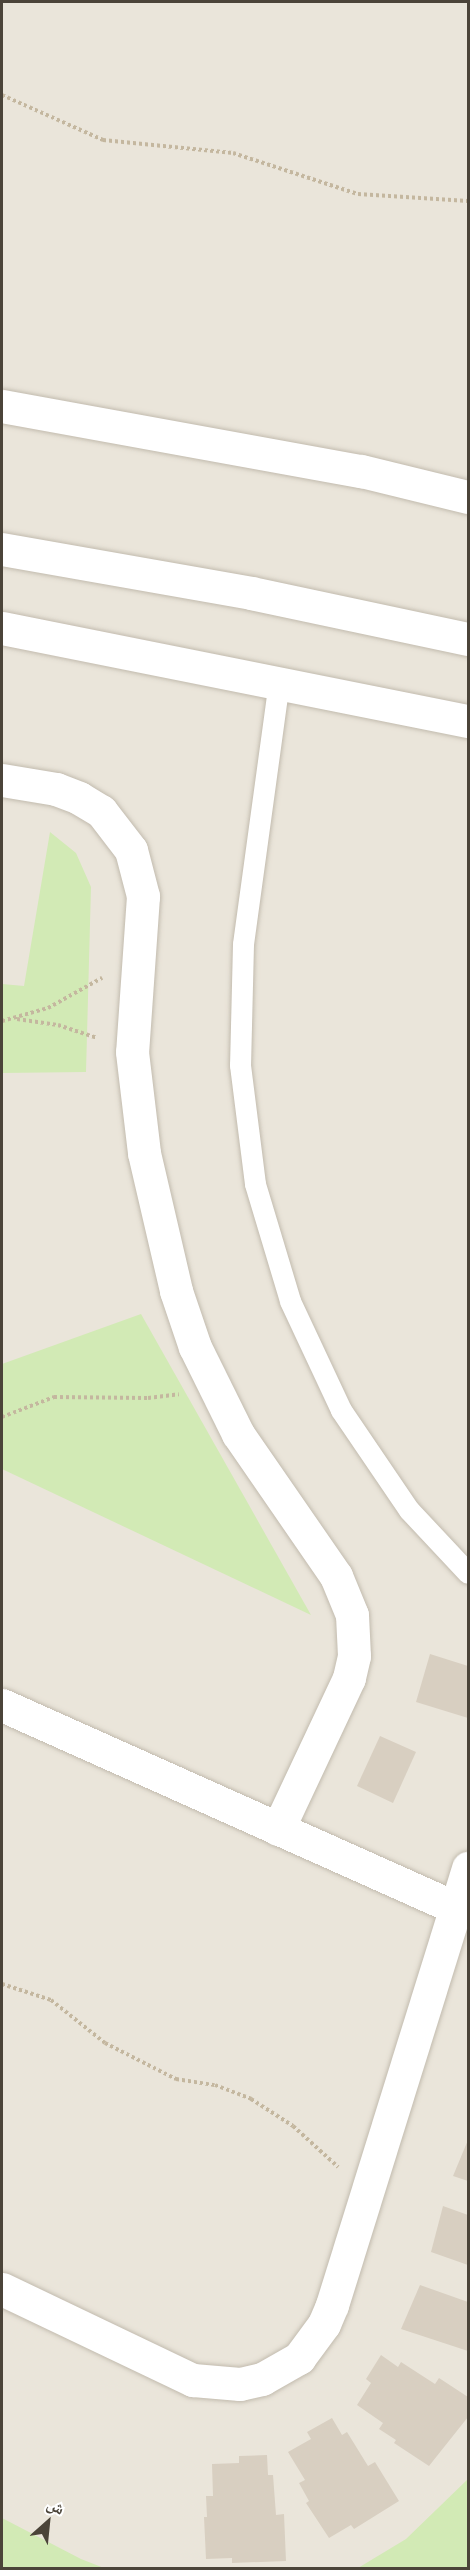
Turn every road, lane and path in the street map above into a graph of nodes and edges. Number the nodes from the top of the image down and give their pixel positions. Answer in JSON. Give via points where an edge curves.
{"nodes":[{"id":1,"x":2,"y":95,"type":"edge"},
{"id":2,"x":468,"y":201,"type":"edge"},
{"id":3,"x":2,"y":406,"type":"edge"},
{"id":4,"x":468,"y":497,"type":"edge"},
{"id":5,"x":2,"y":549,"type":"edge"},
{"id":6,"x":2,"y":628,"type":"edge"},
{"id":7,"x":468,"y":639,"type":"edge"},
{"id":8,"x":279,"y":681,"type":"junction"},
{"id":9,"x":468,"y":721,"type":"edge"},
{"id":10,"x":2,"y":780,"type":"edge"},
{"id":11,"x":138,"y":953,"type":"junction"},
{"id":12,"x":16,"y":1019,"type":"junction"},
{"id":13,"x":2,"y":1021,"type":"edge"},
{"id":14,"x":132,"y":1052,"type":"junction"},
{"id":15,"x":214,"y":1390,"type":"junction"},
{"id":16,"x":2,"y":1417,"type":"edge"},
{"id":17,"x":468,"y":1573,"type":"edge"},
{"id":18,"x":2,"y":1705,"type":"edge"},
{"id":19,"x":278,"y":1829,"type":"junction"},
{"id":20,"x":468,"y":1868,"type":"edge"},
{"id":21,"x":455,"y":1908,"type":"junction"},
{"id":22,"x":2,"y":1984,"type":"edge"},
{"id":23,"x":365,"y":2192,"type":"junction"},
{"id":24,"x":2,"y":2289,"type":"edge"}],
"edges":[{"from":1,"to":2,"type":"path","via":[[103,140],[233,153],[358,194]]},
{"from":3,"to":4,"type":"street","via":[[361,471]]},
{"from":5,"to":7,"type":"street","via":[[251,593]]},
{"from":6,"to":8,"type":"street"},
{"from":8,"to":9,"type":"street"},
{"from":8,"to":17,"type":"lane","via":[[243,944],[240,1065],[255,1184],[290,1301],[341,1410],[409,1510]]},
{"from":10,"to":11,"type":"street","via":[[56,789],[79,798],[118,829],[139,873],[143,896]]},
{"from":11,"to":12,"type":"path","via":[[87,988]]},
{"from":11,"to":14,"type":"street"},
{"from":12,"to":13,"type":"path"},
{"from":12,"to":14,"type":"path","via":[[58,1025]]},
{"from":14,"to":15,"type":"street","via":[[144,1153],[159,1226],[195,1347]]},
{"from":15,"to":16,"type":"path","via":[[148,1398],[54,1397]]},
{"from":15,"to":19,"type":"street","via":[[238,1434],[336,1576],[352,1615],[354,1656],[349,1678]]},
{"from":18,"to":19,"type":"street"},
{"from":19,"to":21,"type":"street"},
{"from":20,"to":21,"type":"street"},
{"from":21,"to":23,"type":"street"},
{"from":22,"to":23,"type":"path","via":[[51,2000],[105,2043],[167,2075],[215,2085],[251,2099],[293,2126]]},
{"from":23,"to":24,"type":"street","via":[[324,2324],[299,2358],[262,2379],[216,2385],[193,2380]]}]}
